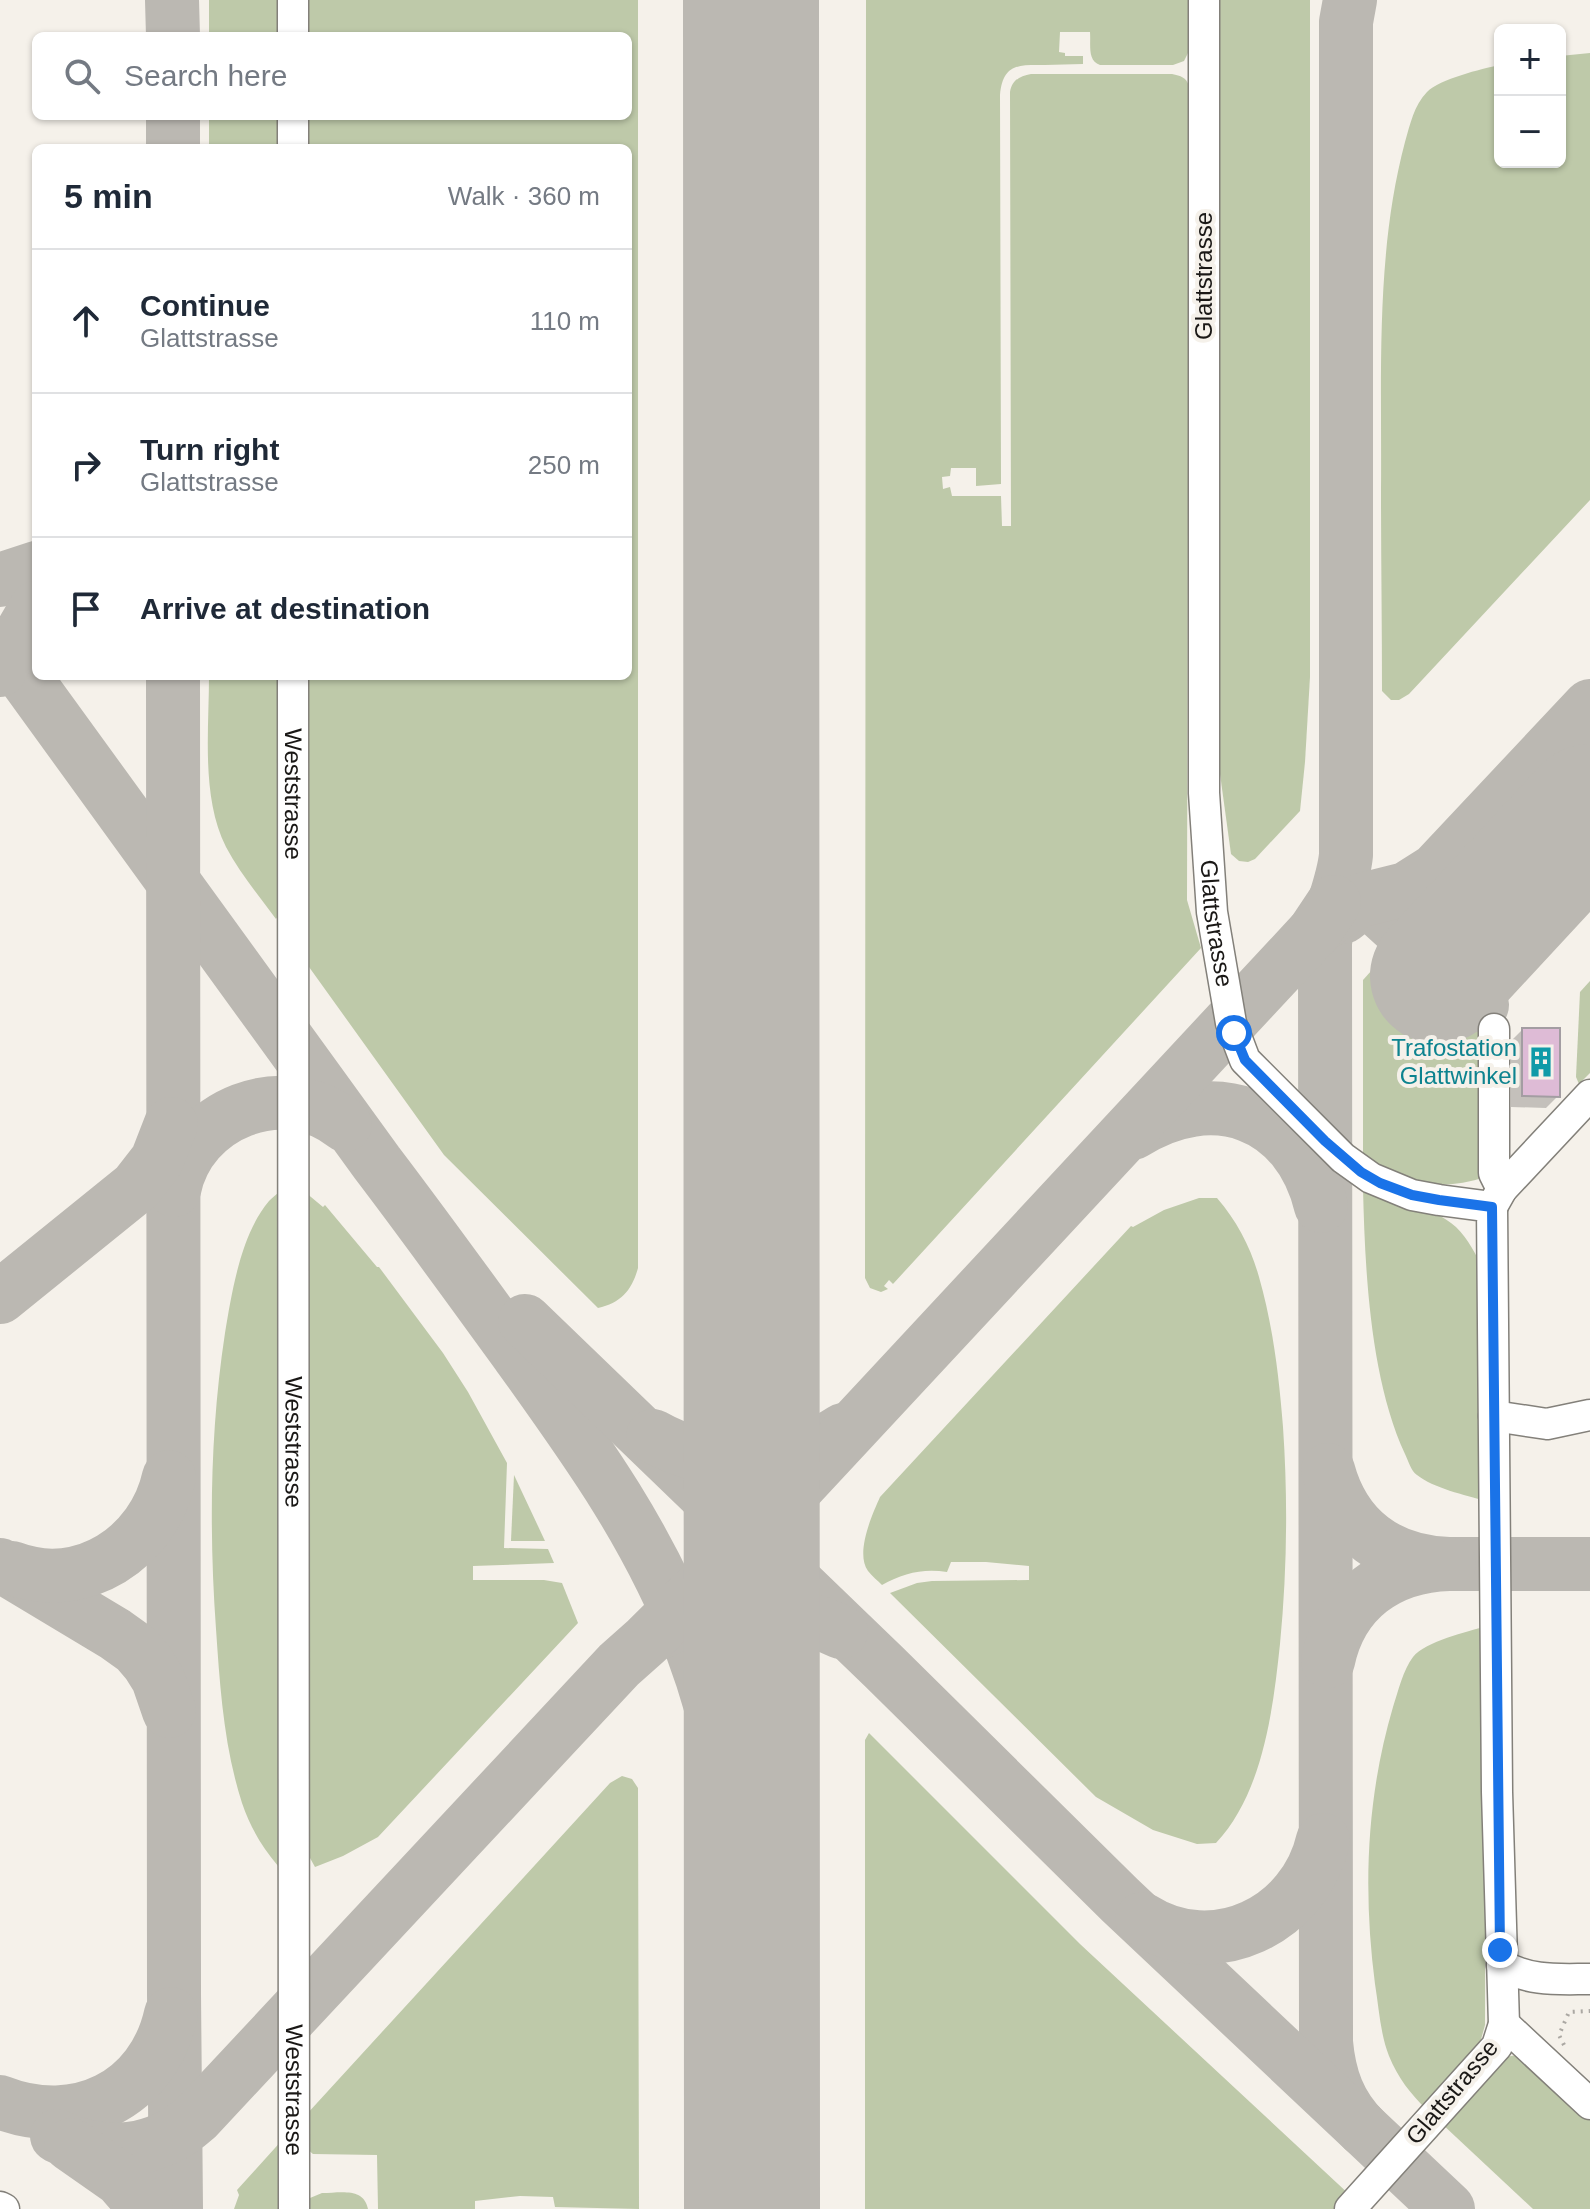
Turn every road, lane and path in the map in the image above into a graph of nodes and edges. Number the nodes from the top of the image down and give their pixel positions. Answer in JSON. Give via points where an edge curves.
{"nodes":[{"id":1,"x":293,"y":0,"type":"edge"},
{"id":2,"x":1204,"y":0,"type":"edge"},
{"id":3,"x":293,"y":32,"type":"edge"},
{"id":4,"x":293,"y":120,"type":"edge"},
{"id":5,"x":293,"y":144,"type":"edge"},
{"id":6,"x":293,"y":680,"type":"edge"},
{"id":7,"x":1494,"y":1029,"type":"dead end"},
{"id":8,"x":1590,"y":1095,"type":"edge"},
{"id":9,"x":1497,"y":1198,"type":"junction"},
{"id":10,"x":1590,"y":1415,"type":"edge"},
{"id":11,"x":1494,"y":1416,"type":"junction"},
{"id":12,"x":1502,"y":1965,"type":"junction"},
{"id":13,"x":1590,"y":1979,"type":"edge"},
{"id":14,"x":1590,"y":2011,"type":"edge"},
{"id":15,"x":1504,"y":2024,"type":"junction"},
{"id":16,"x":1569,"y":2055,"type":"dead end"},
{"id":17,"x":1590,"y":2104,"type":"edge"},
{"id":18,"x":294,"y":2209,"type":"edge"},
{"id":19,"x":1350,"y":2209,"type":"edge"}],
"edges":[{"from":1,"to":3,"type":"lane"},
{"from":2,"to":9,"type":"lane","name":"Glattstrasse","via":[[1204,793],[1212,912],[1231,1023],[1245,1060],[1361,1172],[1412,1195],[1439,1200]]},
{"from":4,"to":5,"type":"lane"},
{"from":6,"to":18,"type":"lane","name":"Weststrasse"},
{"from":7,"to":9,"type":"lane"},
{"from":8,"to":9,"type":"lane"},
{"from":9,"to":11,"type":"lane","name":"Glattstrasse"},
{"from":10,"to":11,"type":"lane","via":[[1547,1424]]},
{"from":11,"to":12,"type":"lane","name":"Glattstrasse"},
{"from":12,"to":13,"type":"lane","via":[[1538,1979]]},
{"from":12,"to":15,"type":"lane","name":"Glattstrasse"},
{"from":14,"to":16,"type":"path","via":[[1569,2012],[1559,2035]]},
{"from":15,"to":17,"type":"lane"},
{"from":15,"to":19,"type":"lane","name":"Glattstrasse","via":[[1497,2046]]}]}
